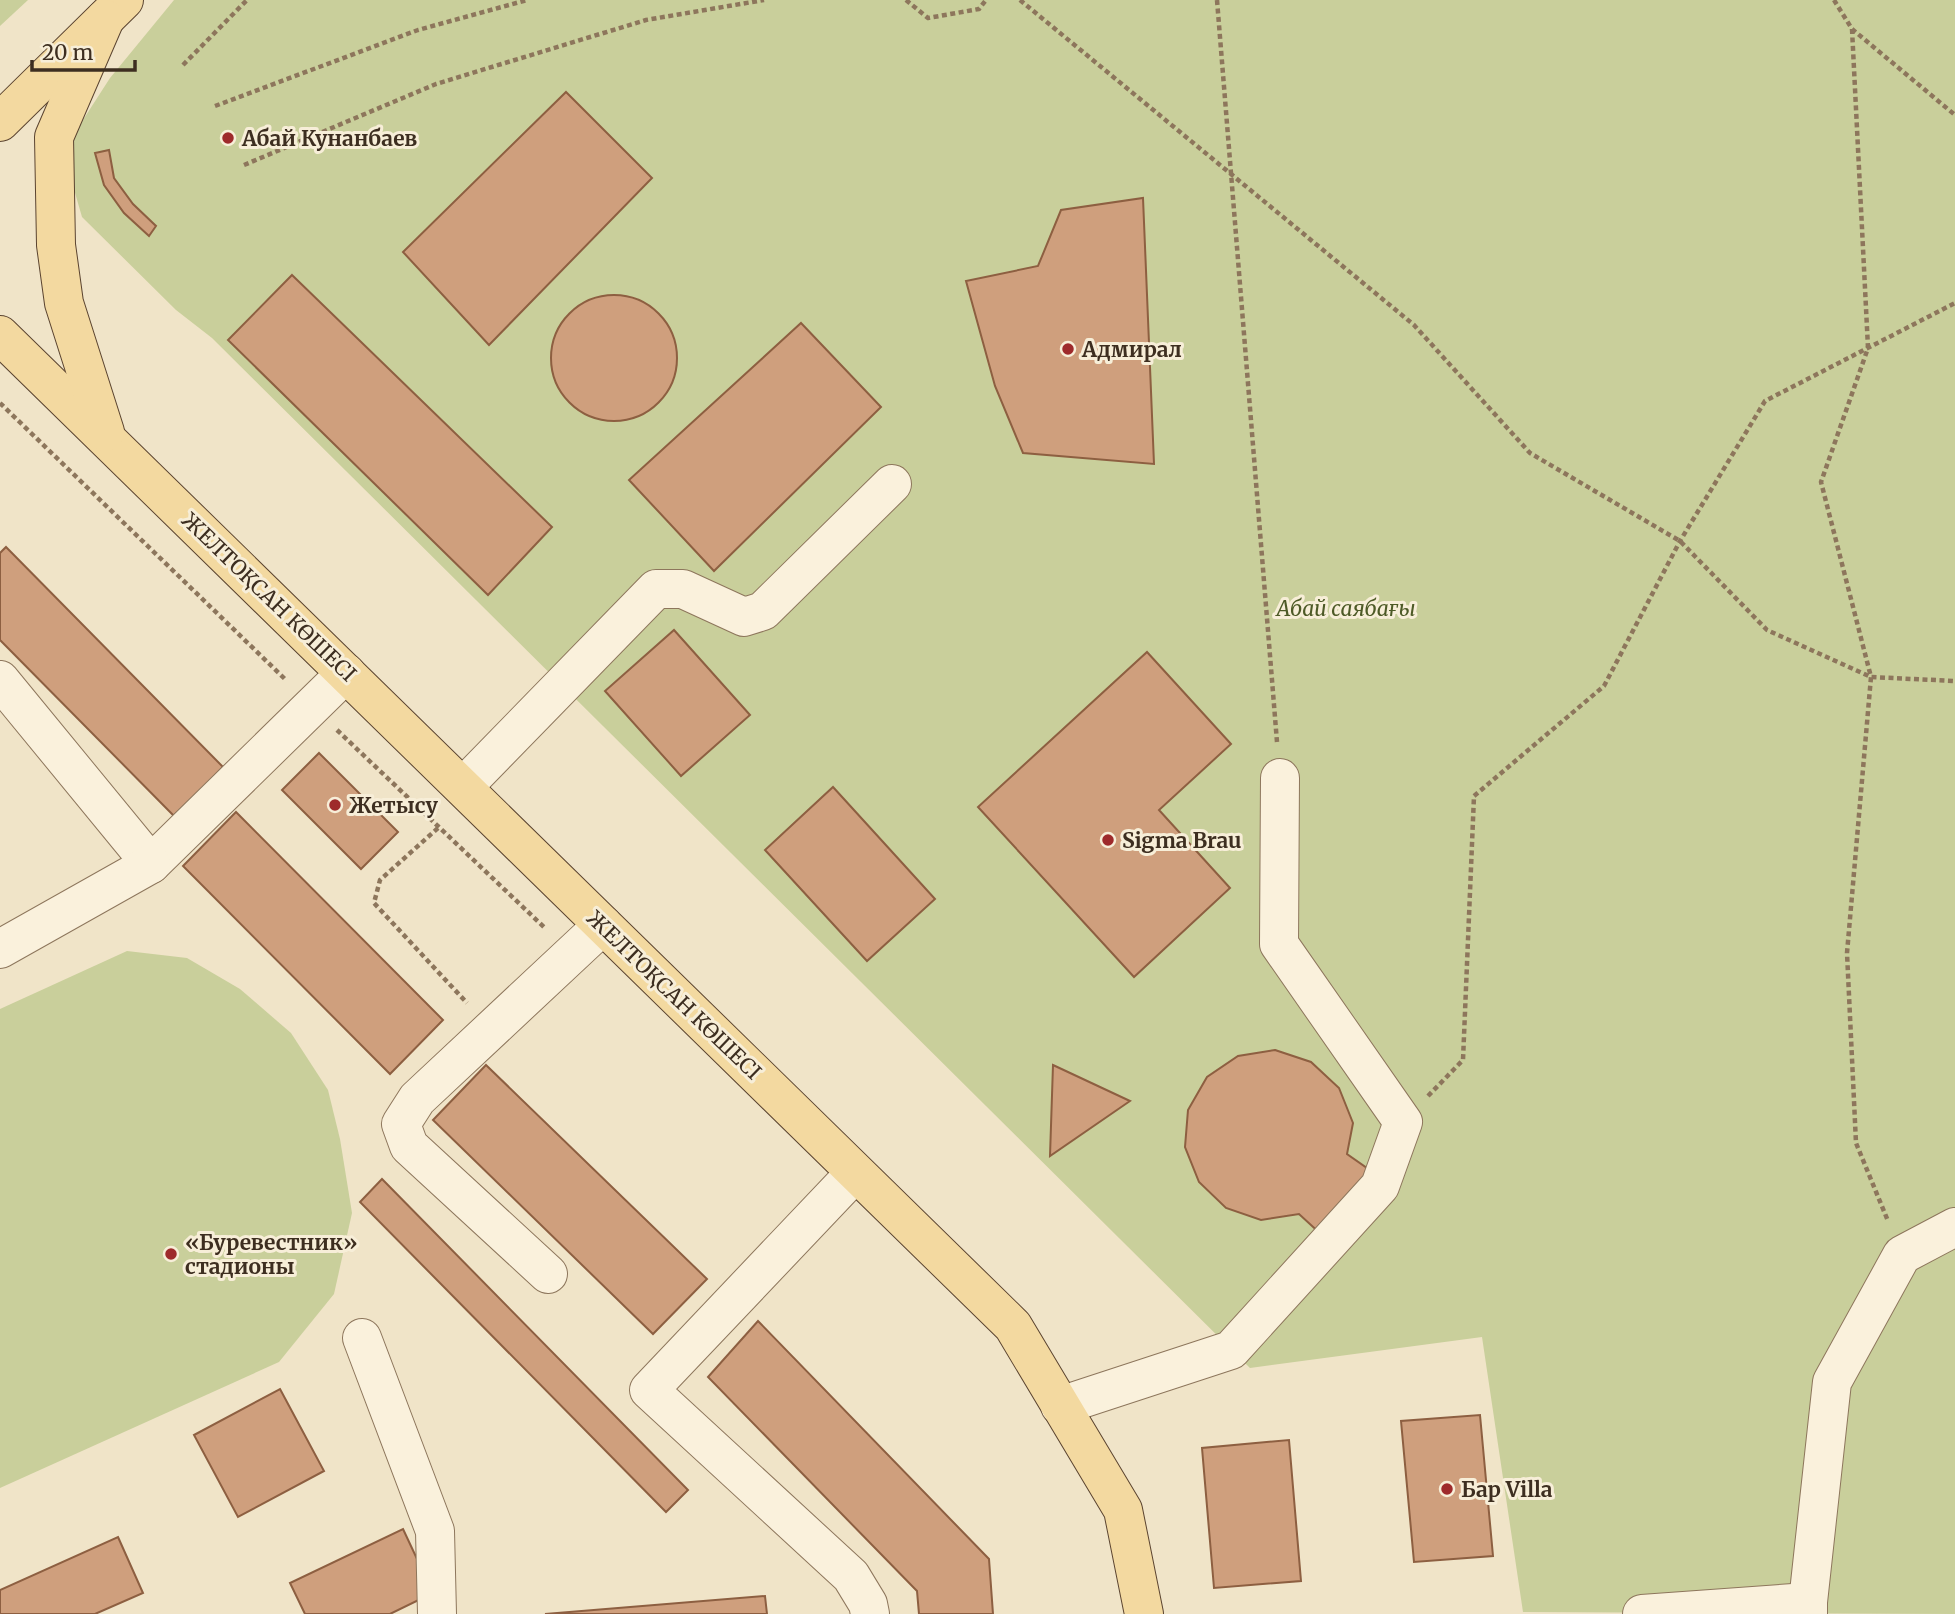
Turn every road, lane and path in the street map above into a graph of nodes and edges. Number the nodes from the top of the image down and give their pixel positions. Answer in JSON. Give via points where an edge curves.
{"nodes":[{"id":1,"x":247,"y":0,"type":"edge"},
{"id":2,"x":527,"y":0,"type":"edge"},
{"id":3,"x":764,"y":0,"type":"edge"},
{"id":4,"x":906,"y":0,"type":"edge"},
{"id":5,"x":986,"y":0,"type":"edge"},
{"id":6,"x":1020,"y":0,"type":"edge"},
{"id":7,"x":1217,"y":0,"type":"edge"},
{"id":8,"x":1834,"y":0,"type":"edge"},
{"id":9,"x":115,"y":10,"type":"edge"},
{"id":10,"x":1852,"y":29,"type":"junction"},
{"id":11,"x":183,"y":65,"type":"dead end"},
{"id":12,"x":215,"y":107,"type":"dead end"},
{"id":13,"x":1955,"y":115,"type":"edge"},
{"id":14,"x":0,"y":122,"type":"edge"},
{"id":15,"x":244,"y":166,"type":"dead end"},
{"id":16,"x":1229,"y":173,"type":"junction"},
{"id":17,"x":1955,"y":303,"type":"edge"},
{"id":18,"x":4,"y":341,"type":"edge"},
{"id":19,"x":1868,"y":348,"type":"junction"},
{"id":20,"x":0,"y":403,"type":"edge"},
{"id":21,"x":107,"y":438,"type":"junction"},
{"id":22,"x":892,"y":484,"type":"dead end"},
{"id":23,"x":1680,"y":541,"type":"junction"},
{"id":24,"x":346,"y":673,"type":"junction"},
{"id":25,"x":1871,"y":677,"type":"junction"},
{"id":26,"x":0,"y":680,"type":"edge"},
{"id":27,"x":1955,"y":681,"type":"edge"},
{"id":28,"x":313,"y":706,"type":"junction"},
{"id":29,"x":1280,"y":778,"type":"joint"},
{"id":30,"x":463,"y":787,"type":"junction"},
{"id":31,"x":438,"y":828,"type":"junction"},
{"id":32,"x":151,"y":864,"type":"junction"},
{"id":33,"x":603,"y":925,"type":"junction"},
{"id":34,"x":0,"y":949,"type":"edge"},
{"id":35,"x":574,"y":955,"type":"junction"},
{"id":36,"x":491,"y":1030,"type":"junction"},
{"id":37,"x":1403,"y":1122,"type":"junction"},
{"id":38,"x":855,"y":1173,"type":"junction"},
{"id":39,"x":1955,"y":1227,"type":"edge"},
{"id":40,"x":1902,"y":1255,"type":"junction"},
{"id":41,"x":548,"y":1274,"type":"dead end"},
{"id":42,"x":362,"y":1338,"type":"dead end"},
{"id":43,"x":1060,"y":1406,"type":"junction"},
{"id":44,"x":1808,"y":1608,"type":"edge"},
{"id":45,"x":437,"y":1614,"type":"edge"},
{"id":46,"x":870,"y":1614,"type":"edge"},
{"id":47,"x":1144,"y":1614,"type":"edge"},
{"id":48,"x":1642,"y":1614,"type":"edge"}],
"edges":[{"from":1,"to":11,"type":"path"},
{"from":2,"to":12,"type":"path","via":[[418,30]]},
{"from":3,"to":15,"type":"path","via":[[646,20],[436,84]]},
{"from":4,"to":5,"type":"path","via":[[929,18],[979,9]]},
{"from":6,"to":16,"type":"path"},
{"from":7,"to":16,"type":"path"},
{"from":8,"to":10,"type":"path"},
{"from":9,"to":14,"type":"main road"},
{"from":9,"to":21,"type":"main road","via":[[54,137],[56,245],[64,303]]},
{"from":10,"to":13,"type":"path"},
{"from":10,"to":19,"type":"path"},
{"from":16,"to":23,"type":"path","via":[[1414,325],[1530,453]]},
{"from":16,"to":29,"type":"path"},
{"from":17,"to":19,"type":"path"},
{"from":18,"to":21,"type":"main road","name":"ЖЕЛТОҚСАН КӨШЕСІ"},
{"from":19,"to":23,"type":"path","via":[[1765,401]]},
{"from":19,"to":25,"type":"path","via":[[1821,482]]},
{"from":20,"to":28,"type":"path"},
{"from":21,"to":24,"type":"main road","name":"ЖЕЛТОҚСАН КӨШЕСІ"},
{"from":22,"to":30,"type":"street","via":[[763,611],[744,617],[683,589],[656,589]]},
{"from":23,"to":25,"type":"path","via":[[1767,630]]},
{"from":23,"to":37,"type":"path","via":[[1604,686],[1474,796],[1464,1060]]},
{"from":24,"to":28,"type":"street"},
{"from":24,"to":30,"type":"main road","name":"ЖЕЛТОҚСАН КӨШЕСІ"},
{"from":25,"to":27,"type":"path"},
{"from":25,"to":40,"type":"path","via":[[1847,953],[1856,1143]]},
{"from":26,"to":32,"type":"street"},
{"from":28,"to":31,"type":"path"},
{"from":28,"to":32,"type":"street"},
{"from":29,"to":37,"type":"street","via":[[1279,944]]},
{"from":30,"to":33,"type":"main road","name":"ЖЕЛТОҚСАН КӨШЕСІ"},
{"from":31,"to":35,"type":"path"},
{"from":31,"to":36,"type":"path","via":[[380,880],[374,902]]},
{"from":32,"to":34,"type":"street"},
{"from":33,"to":35,"type":"street"},
{"from":33,"to":38,"type":"main road","name":"ЖЕЛТОҚСАН КӨШЕСІ"},
{"from":35,"to":36,"type":"street"},
{"from":36,"to":41,"type":"street","via":[[417,1099],[401,1124],[409,1146]]},
{"from":37,"to":43,"type":"street","via":[[1380,1186],[1231,1350]]},
{"from":38,"to":43,"type":"main road","name":"ЖЕЛТОҚСАН КӨШЕСІ","via":[[1013,1326]]},
{"from":38,"to":46,"type":"street","via":[[649,1390],[850,1576]]},
{"from":39,"to":40,"type":"street"},
{"from":40,"to":44,"type":"street","via":[[1832,1382]]},
{"from":42,"to":45,"type":"street","via":[[435,1531]]},
{"from":43,"to":47,"type":"main road","name":"ЖЕЛТОҚСАН КӨШЕСІ","via":[[1123,1510]]},
{"from":44,"to":48,"type":"street"}]}
